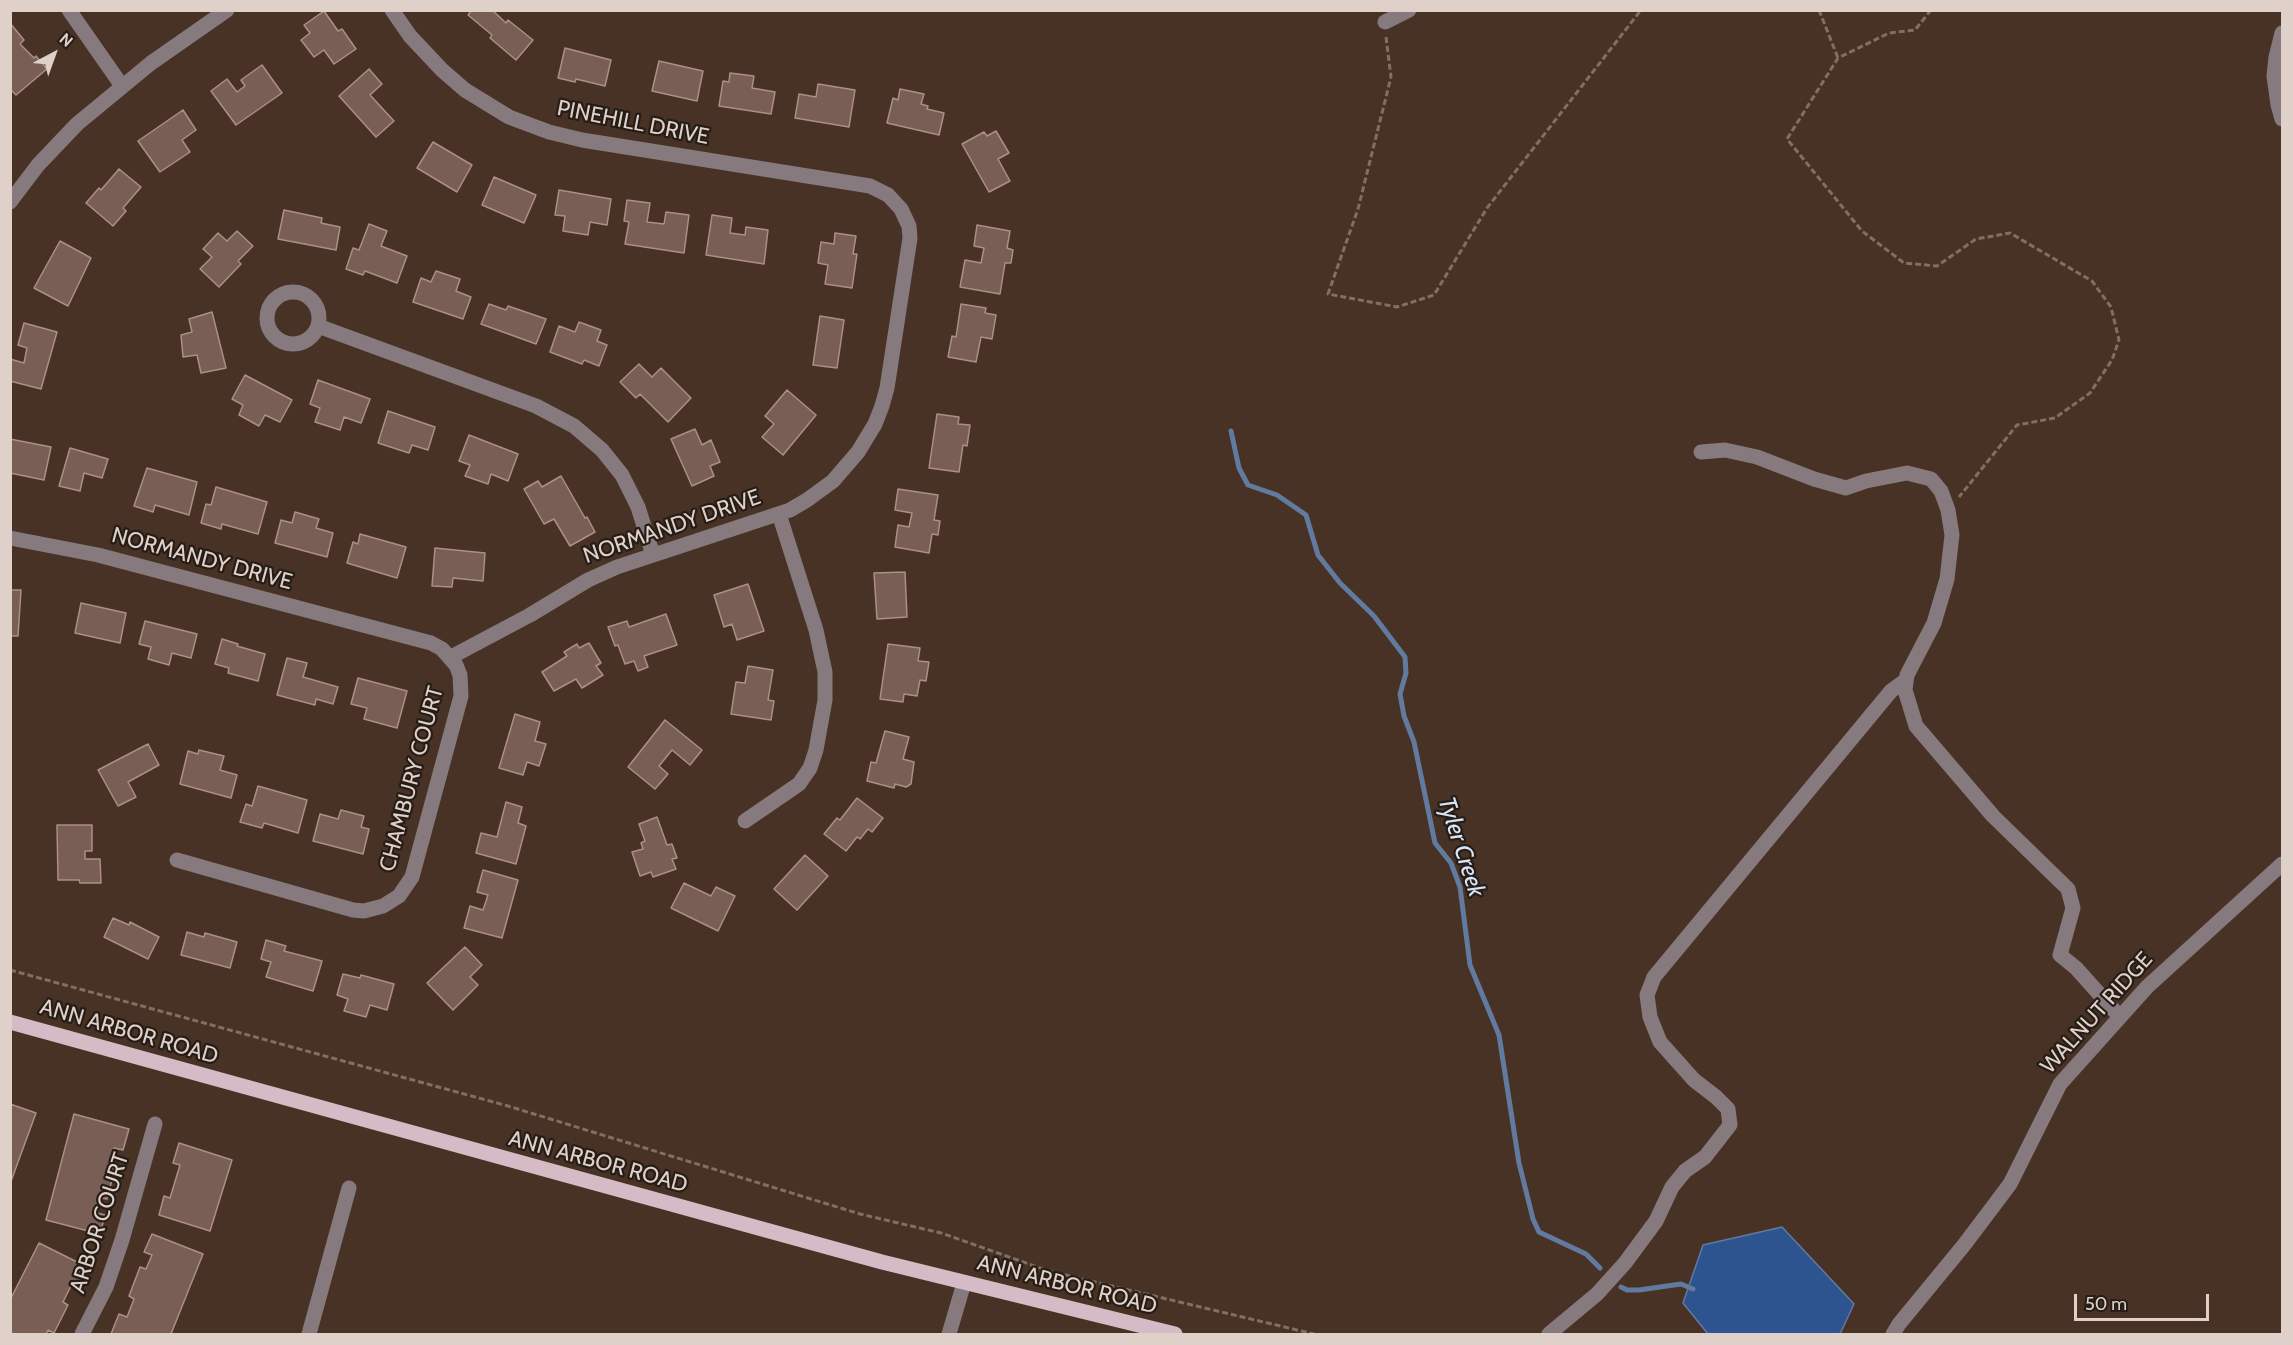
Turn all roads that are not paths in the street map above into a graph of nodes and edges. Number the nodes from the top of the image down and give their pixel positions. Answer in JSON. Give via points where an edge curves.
{"nodes":[{"id":1,"x":69,"y":10,"type":"edge"},
{"id":2,"x":227,"y":10,"type":"edge"},
{"id":3,"x":392,"y":10,"type":"edge"},
{"id":4,"x":1409,"y":10,"type":"edge"},
{"id":5,"x":1385,"y":22,"type":"road end"},
{"id":6,"x":2283,"y":33,"type":"edge"},
{"id":7,"x":122,"y":86,"type":"junction"},
{"id":8,"x":2283,"y":119,"type":"edge"},
{"id":9,"x":10,"y":202,"type":"edge"},
{"id":10,"x":901,"y":209,"type":"joint"},
{"id":11,"x":318,"y":326,"type":"dead end"},
{"id":12,"x":1701,"y":452,"type":"dead end"},
{"id":13,"x":779,"y":514,"type":"junction"},
{"id":14,"x":10,"y":538,"type":"edge"},
{"id":15,"x":653,"y":555,"type":"junction"},
{"id":16,"x":451,"y":657,"type":"junction"},
{"id":17,"x":1906,"y":680,"type":"junction"},
{"id":18,"x":745,"y":821,"type":"dead end"},
{"id":19,"x":177,"y":860,"type":"dead end"},
{"id":20,"x":2283,"y":864,"type":"edge"},
{"id":21,"x":2120,"y":1017,"type":"junction"},
{"id":22,"x":10,"y":1022,"type":"edge"},
{"id":23,"x":155,"y":1124,"type":"dead end"},
{"id":24,"x":349,"y":1188,"type":"dead end"},
{"id":25,"x":963,"y":1282,"type":"junction"},
{"id":26,"x":82,"y":1335,"type":"edge"},
{"id":27,"x":309,"y":1335,"type":"edge"},
{"id":28,"x":949,"y":1335,"type":"edge"},
{"id":29,"x":1175,"y":1335,"type":"edge"},
{"id":30,"x":1549,"y":1335,"type":"edge"},
{"id":31,"x":1893,"y":1335,"type":"edge"}],
"edges":[{"from":1,"to":7,"type":"street"},
{"from":2,"to":7,"type":"street"},
{"from":3,"to":10,"type":"street","name":"PINEHILL DRIVE","via":[[442,70],[465,90],[509,117],[582,140],[870,186],[888,195]]},
{"from":4,"to":5,"type":"street"},
{"from":6,"to":8,"type":"street","via":[[2274,76]]},
{"from":7,"to":9,"type":"street","via":[[77,123]]},
{"from":10,"to":13,"type":"street","name":"NORMANDY DRIVE","via":[[909,226],[910,246],[887,388],[878,415],[858,452],[832,481]]},
{"from":11,"to":15,"type":"street","via":[[536,406],[574,426],[602,450],[622,475],[638,507]]},
{"from":12,"to":17,"type":"street","via":[[1725,450],[1757,457],[1846,488],[1907,473],[1930,479],[1941,491],[1952,535],[1947,579],[1934,623]]},
{"from":13,"to":15,"type":"street","name":"NORMANDY DRIVE"},
{"from":13,"to":18,"type":"street","via":[[816,630],[825,672],[825,700],[810,768],[799,784]]},
{"from":14,"to":16,"type":"street","name":"NORMANDY DRIVE","via":[[98,555],[431,643]]},
{"from":15,"to":16,"type":"street","name":"NORMANDY DRIVE","via":[[588,580]]},
{"from":16,"to":19,"type":"street","name":"CHAMBURY COURT","via":[[460,675],[461,696],[412,878],[399,896],[383,906],[353,910]]},
{"from":17,"to":21,"type":"street","via":[[1905,690],[1916,726],[1993,816],[2068,889],[2073,908],[2060,955]]},
{"from":17,"to":30,"type":"street","via":[[1891,691],[1654,977],[1647,995],[1660,1042],[1694,1080],[1728,1109],[1730,1125],[1672,1188],[1656,1221],[1625,1263],[1597,1294]]},
{"from":20,"to":21,"type":"street","name":"WALNUT RIDGE","via":[[2147,987]]},
{"from":21,"to":31,"type":"street","name":"WALNUT RIDGE","via":[[2060,1084],[2010,1185]]},
{"from":22,"to":25,"type":"main road","name":"ANN ARBOR ROAD"},
{"from":23,"to":26,"type":"street","name":"ARBOR COURT","via":[[123,1240],[106,1287]]},
{"from":24,"to":27,"type":"street"},
{"from":25,"to":28,"type":"street"},
{"from":25,"to":29,"type":"main road","name":"ANN ARBOR ROAD"}]}
